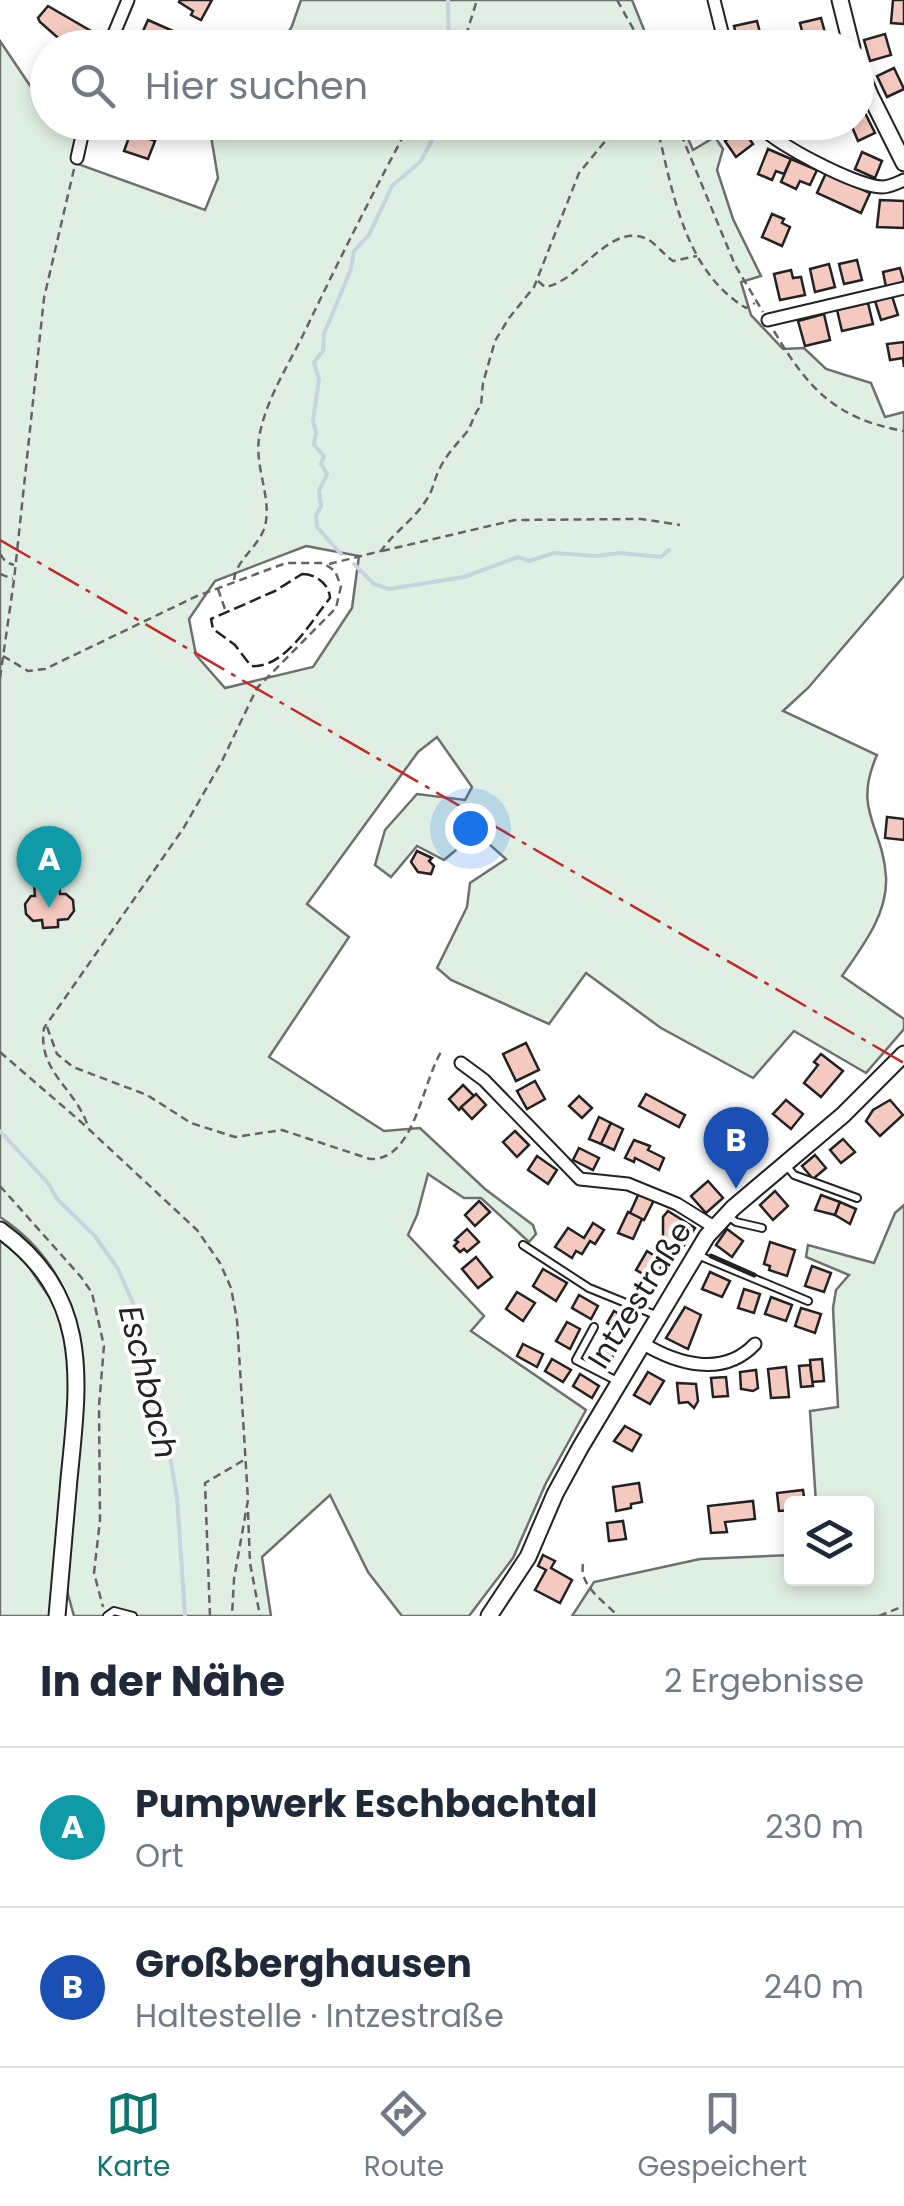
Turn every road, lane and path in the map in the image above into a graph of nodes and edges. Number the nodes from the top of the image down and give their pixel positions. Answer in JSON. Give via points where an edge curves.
{"nodes":[{"id":1,"x":128,"y":0,"type":"edge"},
{"id":2,"x":477,"y":0,"type":"edge"},
{"id":3,"x":617,"y":0,"type":"edge"},
{"id":4,"x":714,"y":0,"type":"edge"},
{"id":5,"x":840,"y":0,"type":"edge"},
{"id":6,"x":116,"y":30,"type":"edge"},
{"id":7,"x":468,"y":30,"type":"edge"},
{"id":8,"x":634,"y":30,"type":"edge"},
{"id":9,"x":722,"y":30,"type":"edge"},
{"id":10,"x":848,"y":30,"type":"edge"},
{"id":11,"x":874,"y":103,"type":"edge"},
{"id":12,"x":81,"y":140,"type":"edge"},
{"id":13,"x":402,"y":140,"type":"edge"},
{"id":14,"x":607,"y":140,"type":"edge"},
{"id":15,"x":661,"y":140,"type":"edge"},
{"id":16,"x":683,"y":140,"type":"edge"},
{"id":17,"x":778,"y":140,"type":"edge"},
{"id":18,"x":77,"y":158,"type":"joint"},
{"id":19,"x":904,"y":163,"type":"edge"},
{"id":20,"x":904,"y":180,"type":"edge"},
{"id":21,"x":697,"y":256,"type":"junction"},
{"id":22,"x":538,"y":279,"type":"junction"},
{"id":23,"x":904,"y":288,"type":"edge"},
{"id":24,"x":756,"y":301,"type":"junction"},
{"id":25,"x":768,"y":320,"type":"junction"},
{"id":26,"x":904,"y":431,"type":"edge"},
{"id":27,"x":680,"y":525,"type":"dead end"},
{"id":28,"x":381,"y":550,"type":"junction"},
{"id":29,"x":0,"y":554,"type":"edge"},
{"id":30,"x":327,"y":564,"type":"junction"},
{"id":31,"x":16,"y":566,"type":"junction"},
{"id":32,"x":0,"y":574,"type":"edge"},
{"id":33,"x":14,"y":580,"type":"junction"},
{"id":34,"x":234,"y":581,"type":"junction"},
{"id":35,"x":218,"y":587,"type":"junction"},
{"id":36,"x":226,"y":612,"type":"dead end"},
{"id":37,"x":2,"y":656,"type":"junction"},
{"id":38,"x":0,"y":678,"type":"edge"},
{"id":39,"x":46,"y":1026,"type":"junction"},
{"id":40,"x":442,"y":1049,"type":"dead end"},
{"id":41,"x":0,"y":1052,"type":"edge"},
{"id":42,"x":904,"y":1054,"type":"edge"},
{"id":43,"x":461,"y":1064,"type":"dead end"},
{"id":44,"x":88,"y":1127,"type":"junction"},
{"id":45,"x":785,"y":1164,"type":"junction"},
{"id":46,"x":856,"y":1198,"type":"dead end"},
{"id":47,"x":726,"y":1214,"type":"junction"},
{"id":48,"x":714,"y":1227,"type":"junction"},
{"id":49,"x":762,"y":1228,"type":"dead end"},
{"id":50,"x":0,"y":1230,"type":"edge"},
{"id":51,"x":523,"y":1245,"type":"dead end"},
{"id":52,"x":694,"y":1254,"type":"junction"},
{"id":53,"x":808,"y":1300,"type":"dead end"},
{"id":54,"x":658,"y":1316,"type":"junction"},
{"id":55,"x":594,"y":1328,"type":"dead end"},
{"id":56,"x":642,"y":1344,"type":"junction"},
{"id":57,"x":755,"y":1344,"type":"dead end"},
{"id":58,"x":619,"y":1382,"type":"junction"},
{"id":59,"x":246,"y":1458,"type":"junction"},
{"id":60,"x":248,"y":1500,"type":"junction"},
{"id":61,"x":584,"y":1564,"type":"dead end"},
{"id":62,"x":904,"y":1606,"type":"edge"},
{"id":63,"x":58,"y":1616,"type":"edge"},
{"id":64,"x":108,"y":1616,"type":"edge"},
{"id":65,"x":133,"y":1616,"type":"edge"},
{"id":66,"x":210,"y":1616,"type":"edge"},
{"id":67,"x":232,"y":1616,"type":"edge"},
{"id":68,"x":260,"y":1616,"type":"edge"},
{"id":69,"x":490,"y":1616,"type":"edge"},
{"id":70,"x":618,"y":1616,"type":"edge"},
{"id":71,"x":879,"y":1616,"type":"edge"}],
"edges":[{"from":1,"to":6,"type":"street"},
{"from":2,"to":7,"type":"path"},
{"from":3,"to":8,"type":"path"},
{"from":4,"to":9,"type":"street"},
{"from":5,"to":10,"type":"main road"},
{"from":11,"to":19,"type":"main road"},
{"from":12,"to":18,"type":"street"},
{"from":13,"to":34,"type":"path","via":[[262,424],[258,464],[267,519]]},
{"from":14,"to":22,"type":"path","via":[[579,173]]},
{"from":15,"to":21,"type":"path"},
{"from":16,"to":24,"type":"path"},
{"from":17,"to":20,"type":"street","via":[[868,184]]},
{"from":18,"to":31,"type":"path","via":[[44,298]]},
{"from":21,"to":22,"type":"path","via":[[673,261],[648,240],[625,236],[561,283],[545,287]]},
{"from":21,"to":24,"type":"path","via":[[734,301],[746,308]]},
{"from":22,"to":28,"type":"path","via":[[495,340],[481,406],[466,434],[440,466],[427,500]]},
{"from":23,"to":25,"type":"street"},
{"from":24,"to":25,"type":"path"},
{"from":25,"to":26,"type":"path","via":[[801,374],[829,403]]},
{"from":27,"to":28,"type":"path","via":[[516,520]]},
{"from":28,"to":30,"type":"path"},
{"from":29,"to":31,"type":"path"},
{"from":30,"to":34,"type":"path","via":[[286,564]]},
{"from":30,"to":39,"type":"path","via":[[341,586],[339,604],[257,688],[183,829]]},
{"from":31,"to":33,"type":"path"},
{"from":32,"to":33,"type":"path"},
{"from":33,"to":37,"type":"path"},
{"from":34,"to":35,"type":"path"},
{"from":35,"to":36,"type":"path"},
{"from":35,"to":37,"type":"path","via":[[44,669],[28,670]]},
{"from":37,"to":38,"type":"path"},
{"from":39,"to":40,"type":"path","via":[[58,1054],[73,1066],[147,1094],[191,1123],[235,1136],[282,1130],[370,1159],[391,1152],[414,1127]]},
{"from":39,"to":44,"type":"path","via":[[49,1066],[82,1106]]},
{"from":41,"to":44,"type":"path"},
{"from":42,"to":45,"type":"main road","name":"Intzestraße"},
{"from":43,"to":48,"type":"street","via":[[580,1178],[628,1184]]},
{"from":44,"to":59,"type":"path","via":[[197,1230],[220,1263],[236,1308]]},
{"from":45,"to":46,"type":"lane","via":[[794,1175]]},
{"from":45,"to":47,"type":"main road","name":"Intzestraße"},
{"from":47,"to":48,"type":"main road","name":"Intzestraße"},
{"from":47,"to":49,"type":"lane"},
{"from":48,"to":52,"type":"main road","name":"Intzestraße"},
{"from":50,"to":63,"type":"main road","via":[[48,1276],[74,1340],[78,1384]]},
{"from":51,"to":54,"type":"lane","via":[[589,1288]]},
{"from":52,"to":53,"type":"lane"},
{"from":52,"to":54,"type":"main road","name":"Intzestraße"},
{"from":54,"to":56,"type":"main road","name":"Intzestraße"},
{"from":55,"to":58,"type":"lane","via":[[576,1360]]},
{"from":56,"to":57,"type":"street","via":[[686,1364],[743,1356]]},
{"from":56,"to":58,"type":"main road","name":"Intzestraße"},
{"from":58,"to":69,"type":"main road","name":"Intzestraße"},
{"from":59,"to":60,"type":"path"},
{"from":59,"to":66,"type":"path","via":[[205,1483]]},
{"from":60,"to":67,"type":"path"},
{"from":60,"to":68,"type":"path"},
{"from":61,"to":70,"type":"path","via":[[586,1584]]},
{"from":62,"to":71,"type":"path"},
{"from":64,"to":65,"type":"lane"}]}
